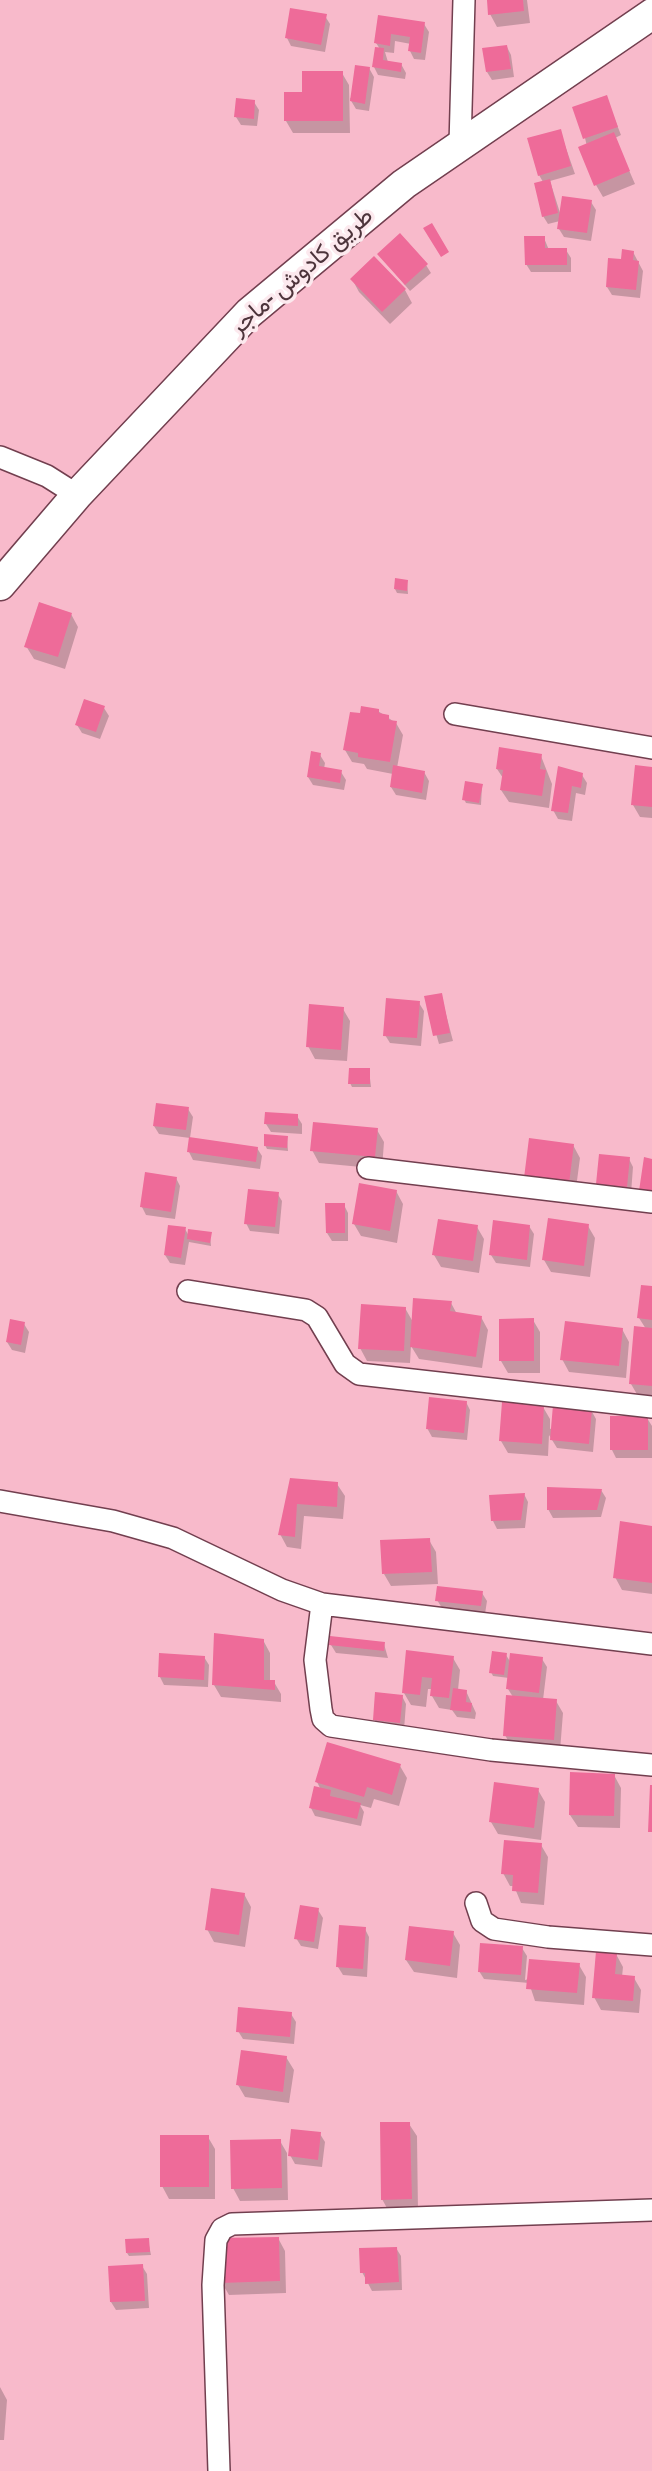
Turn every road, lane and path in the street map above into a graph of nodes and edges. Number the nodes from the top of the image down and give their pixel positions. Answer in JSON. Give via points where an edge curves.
{"nodes":[{"id":1,"x":464,"y":0,"type":"edge"},
{"id":2,"x":652,"y":14,"type":"edge"},
{"id":3,"x":460,"y":145,"type":"junction"},
{"id":4,"x":0,"y":457,"type":"edge"},
{"id":5,"x":78,"y":495,"type":"junction"},
{"id":6,"x":0,"y":585,"type":"edge"},
{"id":7,"x":456,"y":714,"type":"dead end"},
{"id":8,"x":652,"y":748,"type":"edge"},
{"id":9,"x":368,"y":1168,"type":"dead end"},
{"id":10,"x":652,"y":1202,"type":"edge"},
{"id":11,"x":188,"y":1291,"type":"dead end"},
{"id":12,"x":652,"y":1407,"type":"edge"},
{"id":13,"x":0,"y":1501,"type":"edge"},
{"id":14,"x":321,"y":1604,"type":"junction"},
{"id":15,"x":652,"y":1644,"type":"edge"},
{"id":16,"x":652,"y":1765,"type":"edge"},
{"id":17,"x":476,"y":1903,"type":"dead end"},
{"id":18,"x":652,"y":1945,"type":"edge"},
{"id":19,"x":652,"y":2210,"type":"edge"},
{"id":20,"x":219,"y":2471,"type":"edge"}],
"edges":[{"from":1,"to":3,"type":"street"},
{"from":2,"to":3,"type":"highway","name":"طريق كادوش -ماجر"},
{"from":3,"to":5,"type":"highway","name":"طريق كادوش -ماجر","via":[[404,184],[249,313]]},
{"from":4,"to":5,"type":"street","via":[[47,476]]},
{"from":5,"to":6,"type":"highway","name":"طريق كادوش -ماجر"},
{"from":7,"to":8,"type":"street"},
{"from":9,"to":10,"type":"street"},
{"from":11,"to":12,"type":"street","via":[[306,1310],[317,1317],[345,1364],[359,1374]]},
{"from":13,"to":14,"type":"street","via":[[113,1521],[173,1538]]},
{"from":14,"to":15,"type":"street"},
{"from":14,"to":16,"type":"street","via":[[315,1660],[323,1719],[331,1726],[491,1750]]},
{"from":17,"to":18,"type":"street","via":[[482,1921],[494,1929]]},
{"from":19,"to":20,"type":"street","via":[[288,2220],[232,2224],[222,2229],[216,2240],[213,2285]]}]}
